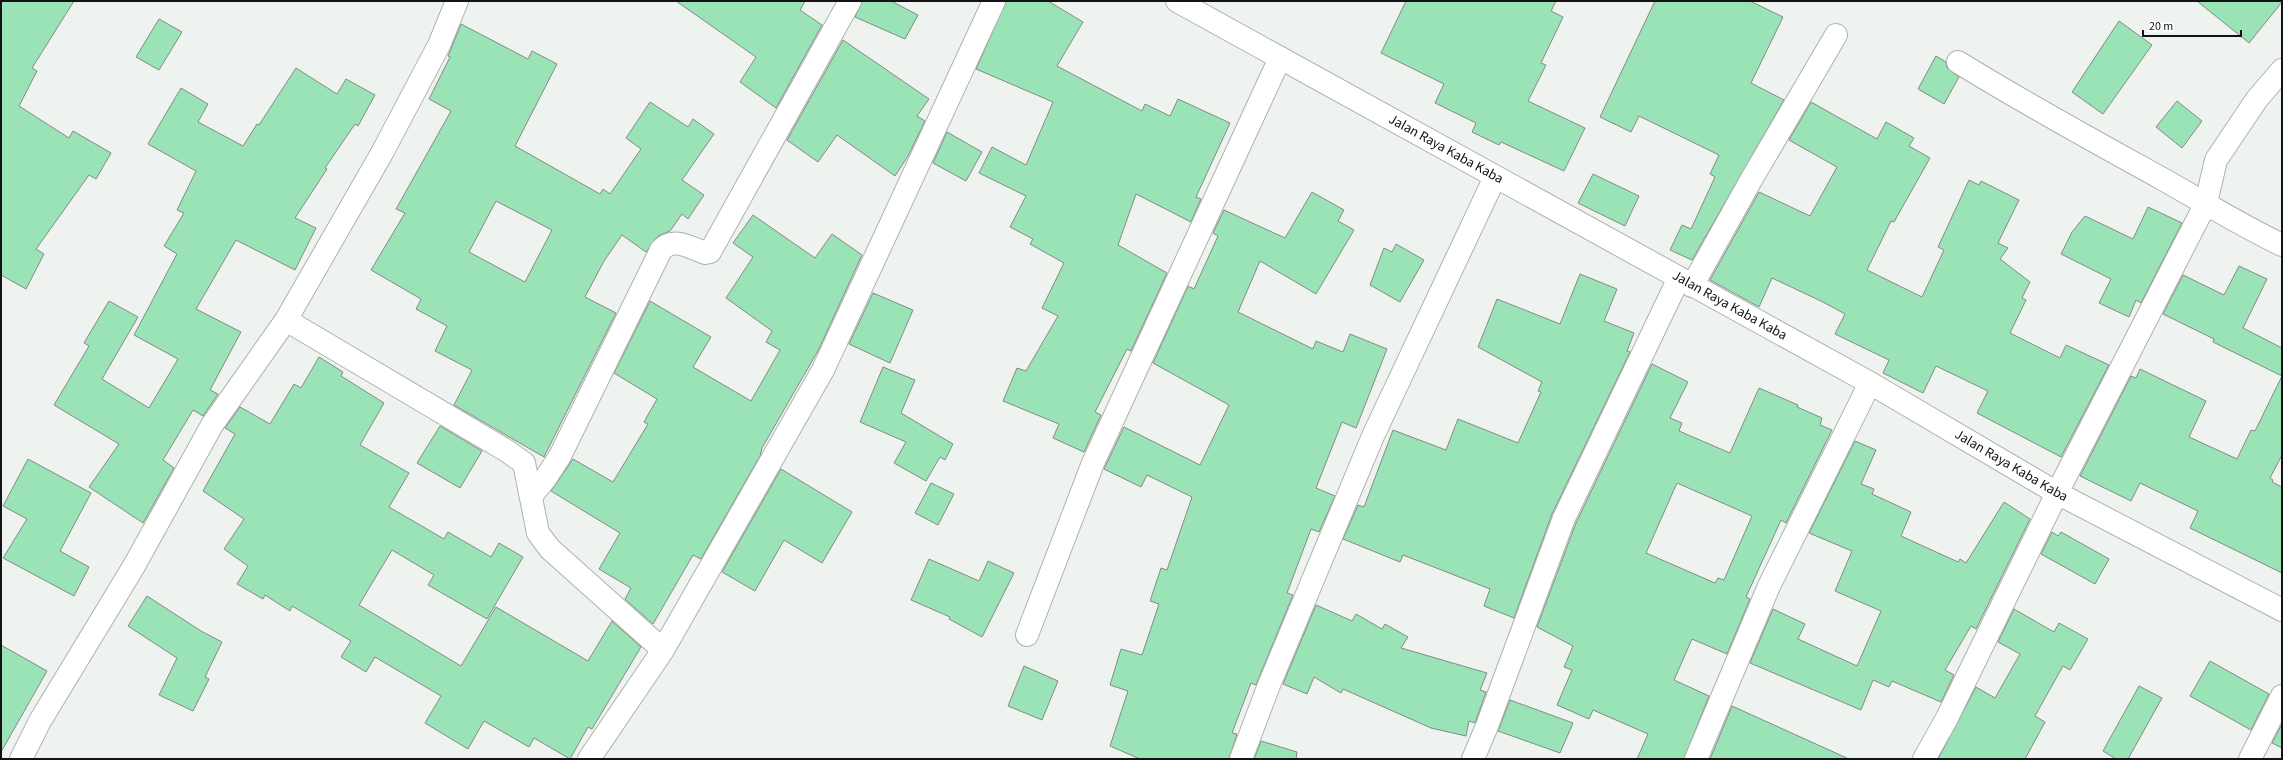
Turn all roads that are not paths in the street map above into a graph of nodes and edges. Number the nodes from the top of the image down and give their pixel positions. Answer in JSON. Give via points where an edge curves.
{"nodes":[{"id":1,"x":457,"y":1,"type":"edge"},
{"id":2,"x":850,"y":1,"type":"edge"},
{"id":3,"x":994,"y":1,"type":"edge"},
{"id":4,"x":1176,"y":1,"type":"edge"},
{"id":5,"x":1836,"y":35,"type":"dead end"},
{"id":6,"x":1280,"y":58,"type":"junction"},
{"id":7,"x":1958,"y":62,"type":"dead end"},
{"id":8,"x":2282,"y":70,"type":"edge"},
{"id":9,"x":1495,"y":177,"type":"junction"},
{"id":10,"x":2206,"y":203,"type":"junction"},
{"id":11,"x":2282,"y":245,"type":"edge"},
{"id":12,"x":1686,"y":282,"type":"junction"},
{"id":13,"x":286,"y":320,"type":"junction"},
{"id":14,"x":1870,"y":383,"type":"junction"},
{"id":15,"x":2057,"y":493,"type":"junction"},
{"id":16,"x":532,"y":495,"type":"junction"},
{"id":17,"x":2282,"y":610,"type":"edge"},
{"id":18,"x":1027,"y":635,"type":"dead end"},
{"id":19,"x":663,"y":650,"type":"junction"},
{"id":20,"x":2282,"y":696,"type":"edge"},
{"id":21,"x":21,"y":759,"type":"edge"},
{"id":22,"x":589,"y":759,"type":"edge"},
{"id":23,"x":1241,"y":759,"type":"edge"},
{"id":24,"x":1473,"y":759,"type":"edge"},
{"id":25,"x":1696,"y":759,"type":"edge"},
{"id":26,"x":1924,"y":759,"type":"edge"},
{"id":27,"x":2250,"y":759,"type":"edge"}],
"edges":[{"from":1,"to":13,"type":"street","via":[[439,44],[382,153]]},
{"from":2,"to":16,"type":"street","via":[[710,252],[705,253],[673,243],[666,244],[661,250],[560,456]]},
{"from":3,"to":19,"type":"street","via":[[823,370]]},
{"from":4,"to":6,"type":"street","name":"Jalan Raya Kaba Kaba"},
{"from":5,"to":12,"type":"street","via":[[1751,180]]},
{"from":6,"to":9,"type":"street","name":"Jalan Raya Kaba Kaba"},
{"from":6,"to":18,"type":"street","via":[[1093,463]]},
{"from":7,"to":10,"type":"street","via":[[2006,92]]},
{"from":8,"to":10,"type":"street","via":[[2257,99],[2216,160]]},
{"from":9,"to":12,"type":"street","name":"Jalan Raya Kaba Kaba"},
{"from":9,"to":23,"type":"street","via":[[1373,436],[1269,685]]},
{"from":10,"to":11,"type":"street","via":[[2246,228]]},
{"from":10,"to":15,"type":"street"},
{"from":12,"to":14,"type":"street","name":"Jalan Raya Kaba Kaba"},
{"from":12,"to":24,"type":"street","via":[[1564,518]]},
{"from":13,"to":16,"type":"street","via":[[517,458],[524,464]]},
{"from":13,"to":21,"type":"street","via":[[212,425],[134,566],[40,721]]},
{"from":14,"to":15,"type":"street","name":"Jalan Raya Kaba Kaba"},
{"from":14,"to":25,"type":"street","via":[[1769,586]]},
{"from":15,"to":17,"type":"street","name":"Jalan Raya Kaba Kaba"},
{"from":15,"to":26,"type":"street","via":[[1947,718]]},
{"from":16,"to":19,"type":"street","via":[[538,533],[550,549]]},
{"from":19,"to":22,"type":"street"},
{"from":20,"to":27,"type":"street"}]}
